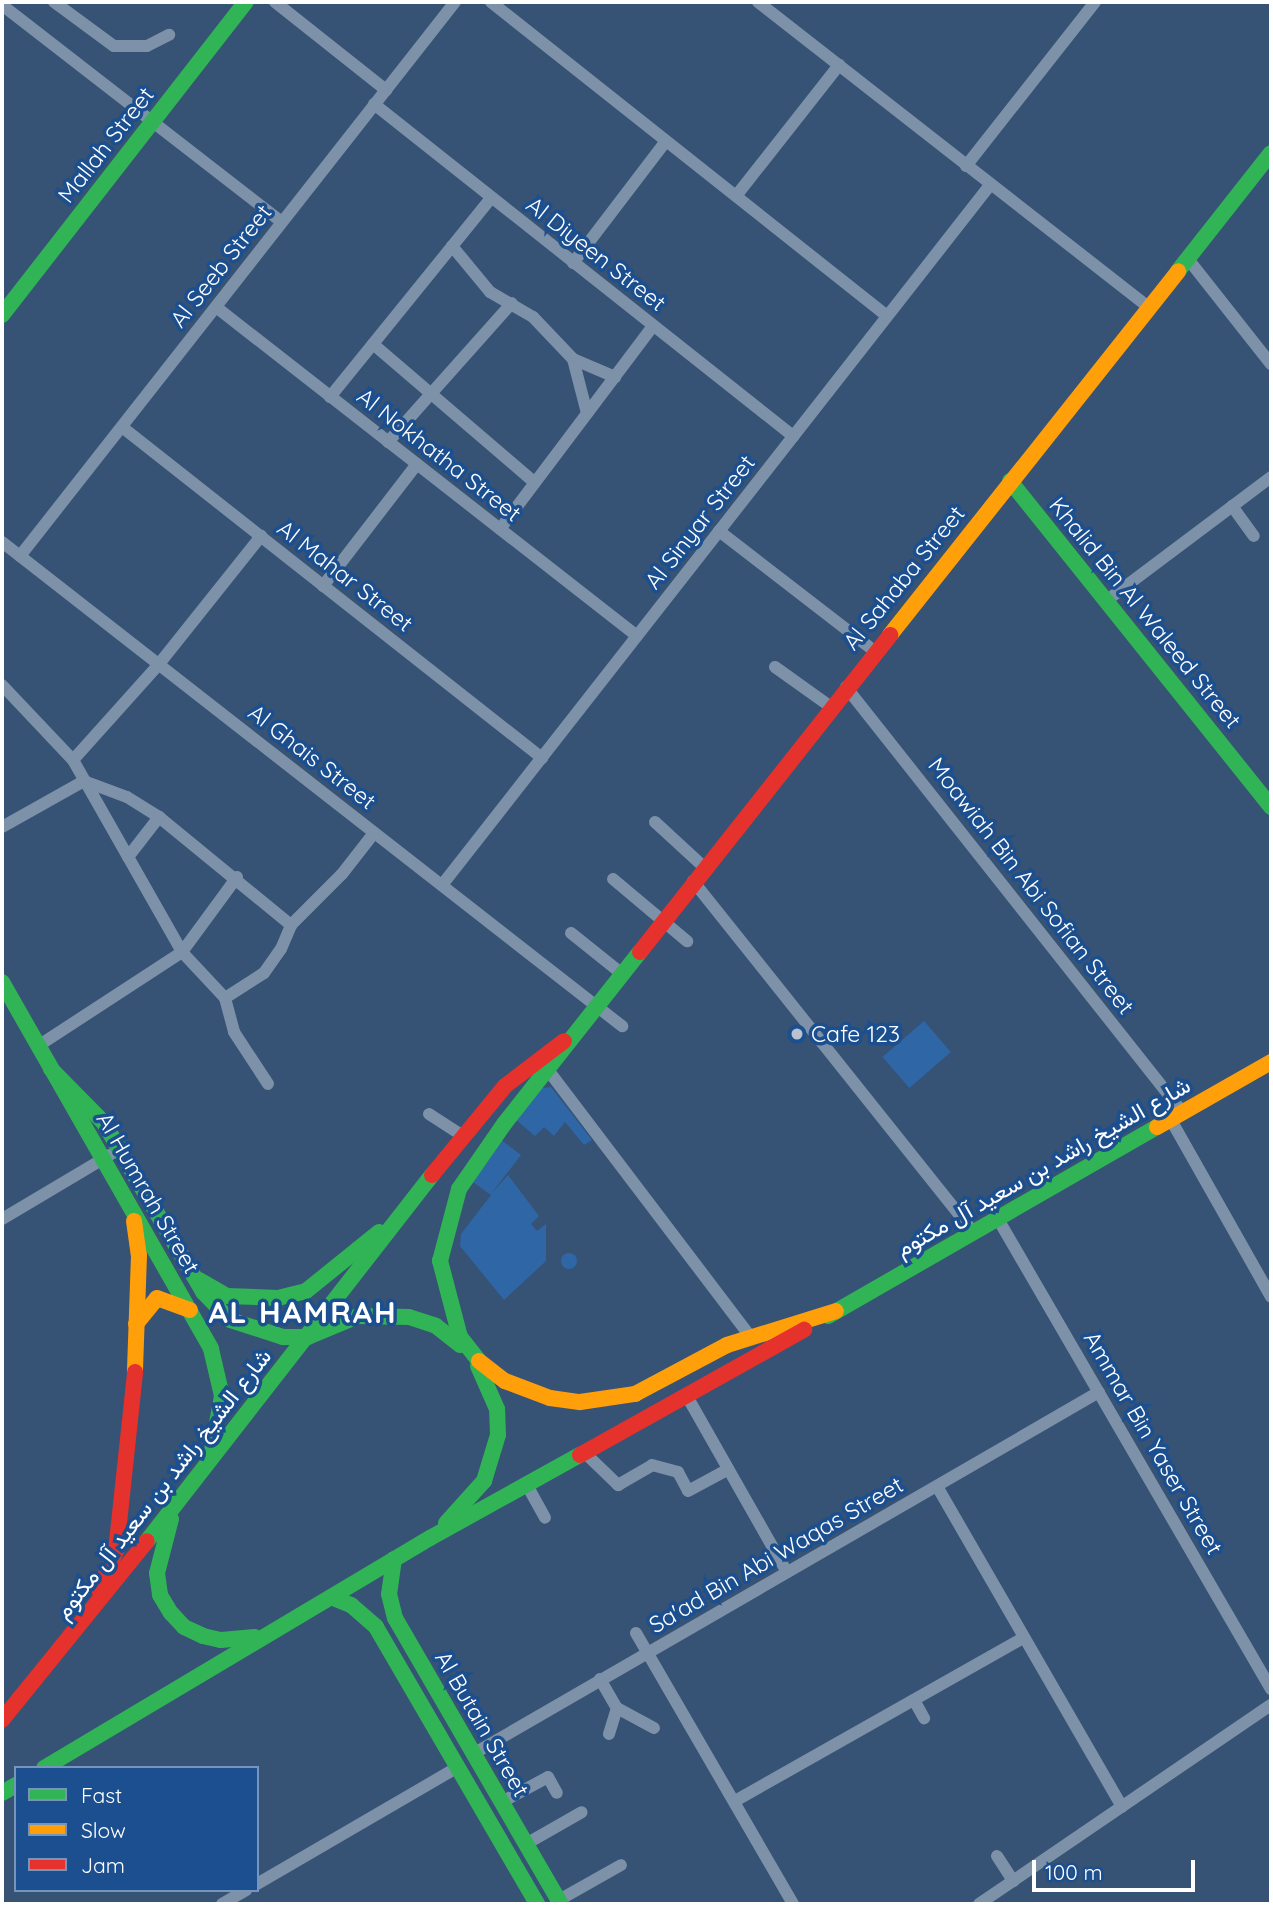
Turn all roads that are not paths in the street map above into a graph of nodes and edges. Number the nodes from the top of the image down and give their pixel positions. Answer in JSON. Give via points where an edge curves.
{"nodes":[{"id":1,"x":54,"y":2,"type":"edge"},
{"id":2,"x":246,"y":2,"type":"edge"},
{"id":3,"x":275,"y":2,"type":"edge"},
{"id":4,"x":455,"y":2,"type":"edge"},
{"id":5,"x":491,"y":2,"type":"edge"},
{"id":6,"x":758,"y":2,"type":"edge"},
{"id":7,"x":1095,"y":2,"type":"edge"},
{"id":8,"x":2,"y":5,"type":"edge"},
{"id":9,"x":169,"y":35,"type":"dead end"},
{"id":10,"x":839,"y":65,"type":"junction"},
{"id":11,"x":386,"y":90,"type":"junction"},
{"id":12,"x":374,"y":104,"type":"junction"},
{"id":13,"x":152,"y":123,"type":"junction"},
{"id":14,"x":666,"y":141,"type":"junction"},
{"id":15,"x":1271,"y":153,"type":"edge"},
{"id":16,"x":966,"y":166,"type":"junction"},
{"id":17,"x":990,"y":185,"type":"junction"},
{"id":18,"x":736,"y":196,"type":"junction"},
{"id":19,"x":491,"y":198,"type":"junction"},
{"id":20,"x":282,"y":222,"type":"junction"},
{"id":21,"x":452,"y":246,"type":"junction"},
{"id":22,"x":1188,"y":259,"type":"junction"},
{"id":23,"x":573,"y":263,"type":"junction"},
{"id":24,"x":512,"y":303,"type":"junction"},
{"id":25,"x":216,"y":307,"type":"junction"},
{"id":26,"x":1149,"y":309,"type":"junction"},
{"id":27,"x":2,"y":315,"type":"edge"},
{"id":28,"x":887,"y":316,"type":"junction"},
{"id":29,"x":653,"y":326,"type":"junction"},
{"id":30,"x":373,"y":344,"type":"junction"},
{"id":31,"x":573,"y":359,"type":"junction"},
{"id":32,"x":1271,"y":365,"type":"edge"},
{"id":33,"x":615,"y":377,"type":"junction"},
{"id":34,"x":432,"y":396,"type":"junction"},
{"id":35,"x":330,"y":397,"type":"junction"},
{"id":36,"x":587,"y":413,"type":"junction"},
{"id":37,"x":122,"y":427,"type":"junction"},
{"id":38,"x":793,"y":436,"type":"junction"},
{"id":39,"x":388,"y":442,"type":"junction"},
{"id":40,"x":417,"y":464,"type":"junction"},
{"id":41,"x":1271,"y":477,"type":"edge"},
{"id":42,"x":1010,"y":481,"type":"junction"},
{"id":43,"x":535,"y":482,"type":"junction"},
{"id":44,"x":1232,"y":506,"type":"junction"},
{"id":45,"x":500,"y":529,"type":"junction"},
{"id":46,"x":719,"y":531,"type":"junction"},
{"id":47,"x":261,"y":536,"type":"junction"},
{"id":48,"x":1254,"y":536,"type":"dead end"},
{"id":49,"x":2,"y":542,"type":"edge"},
{"id":50,"x":20,"y":556,"type":"junction"},
{"id":51,"x":323,"y":586,"type":"junction"},
{"id":52,"x":1106,"y":601,"type":"junction"},
{"id":53,"x":636,"y":636,"type":"junction"},
{"id":54,"x":874,"y":651,"type":"junction"},
{"id":55,"x":159,"y":664,"type":"junction"},
{"id":56,"x":775,"y":667,"type":"dead end"},
{"id":57,"x":2,"y":685,"type":"edge"},
{"id":58,"x":846,"y":687,"type":"junction"},
{"id":59,"x":831,"y":707,"type":"junction"},
{"id":60,"x":542,"y":758,"type":"junction"},
{"id":61,"x":73,"y":760,"type":"junction"},
{"id":62,"x":84,"y":781,"type":"junction"},
{"id":63,"x":1271,"y":807,"type":"edge"},
{"id":64,"x":159,"y":817,"type":"junction"},
{"id":65,"x":655,"y":822,"type":"dead end"},
{"id":66,"x":2,"y":827,"type":"edge"},
{"id":67,"x":374,"y":833,"type":"junction"},
{"id":68,"x":128,"y":857,"type":"junction"},
{"id":69,"x":704,"y":867,"type":"junction"},
{"id":70,"x":237,"y":877,"type":"junction"},
{"id":71,"x":613,"y":879,"type":"dead end"},
{"id":72,"x":693,"y":881,"type":"junction"},
{"id":73,"x":442,"y":885,"type":"junction"},
{"id":74,"x":663,"y":920,"type":"junction"},
{"id":75,"x":291,"y":925,"type":"junction"},
{"id":76,"x":571,"y":933,"type":"dead end"},
{"id":77,"x":687,"y":941,"type":"dead end"},
{"id":78,"x":183,"y":952,"type":"junction"},
{"id":79,"x":621,"y":973,"type":"junction"},
{"id":80,"x":2,"y":982,"type":"edge"},
{"id":81,"x":225,"y":998,"type":"junction"},
{"id":82,"x":596,"y":1005,"type":"junction"},
{"id":83,"x":622,"y":1026,"type":"dead end"},
{"id":84,"x":575,"y":1033,"type":"junction"},
{"id":85,"x":38,"y":1046,"type":"junction"},
{"id":86,"x":1271,"y":1062,"type":"edge"},
{"id":87,"x":51,"y":1069,"type":"junction"},
{"id":88,"x":548,"y":1070,"type":"junction"},
{"id":89,"x":268,"y":1084,"type":"dead end"},
{"id":90,"x":429,"y":1114,"type":"dead end"},
{"id":91,"x":1177,"y":1116,"type":"junction"},
{"id":92,"x":463,"y":1136,"type":"junction"},
{"id":93,"x":121,"y":1148,"type":"junction"},
{"id":94,"x":103,"y":1160,"type":"junction"},
{"id":95,"x":417,"y":1196,"type":"junction"},
{"id":96,"x":130,"y":1203,"type":"junction"},
{"id":97,"x":2,"y":1219,"type":"edge"},
{"id":98,"x":998,"y":1219,"type":"junction"},
{"id":99,"x":974,"y":1233,"type":"junction"},
{"id":100,"x":192,"y":1275,"type":"junction"},
{"id":101,"x":1271,"y":1297,"type":"edge"},
{"id":102,"x":191,"y":1311,"type":"junction"},
{"id":103,"x":836,"y":1311,"type":"junction"},
{"id":104,"x":135,"y":1327,"type":"junction"},
{"id":105,"x":308,"y":1337,"type":"junction"},
{"id":106,"x":751,"y":1337,"type":"junction"},
{"id":107,"x":472,"y":1355,"type":"junction"},
{"id":108,"x":760,"y":1356,"type":"junction"},
{"id":109,"x":1099,"y":1392,"type":"junction"},
{"id":110,"x":688,"y":1398,"type":"junction"},
{"id":111,"x":586,"y":1454,"type":"junction"},
{"id":112,"x":210,"y":1462,"type":"junction"},
{"id":113,"x":727,"y":1470,"type":"junction"},
{"id":114,"x":528,"y":1487,"type":"junction"},
{"id":115,"x":938,"y":1488,"type":"junction"},
{"id":116,"x":180,"y":1500,"type":"junction"},
{"id":117,"x":545,"y":1518,"type":"dead end"},
{"id":118,"x":430,"y":1538,"type":"junction"},
{"id":119,"x":394,"y":1559,"type":"junction"},
{"id":120,"x":787,"y":1572,"type":"junction"},
{"id":121,"x":331,"y":1597,"type":"junction"},
{"id":122,"x":636,"y":1633,"type":"dead end"},
{"id":123,"x":264,"y":1636,"type":"junction"},
{"id":124,"x":71,"y":1638,"type":"junction"},
{"id":125,"x":1023,"y":1638,"type":"junction"},
{"id":126,"x":647,"y":1652,"type":"junction"},
{"id":127,"x":600,"y":1679,"type":"junction"},
{"id":128,"x":1271,"y":1689,"type":"edge"},
{"id":129,"x":914,"y":1700,"type":"junction"},
{"id":130,"x":1271,"y":1706,"type":"edge"},
{"id":131,"x":617,"y":1708,"type":"junction"},
{"id":132,"x":924,"y":1718,"type":"dead end"},
{"id":133,"x":2,"y":1720,"type":"edge"},
{"id":134,"x":657,"y":1726,"type":"dead end"},
{"id":135,"x":609,"y":1734,"type":"dead end"},
{"id":136,"x":473,"y":1754,"type":"junction"},
{"id":137,"x":47,"y":1766,"type":"edge"},
{"id":138,"x":458,"y":1767,"type":"junction"},
{"id":139,"x":557,"y":1793,"type":"dead end"},
{"id":140,"x":735,"y":1801,"type":"junction"},
{"id":141,"x":502,"y":1802,"type":"junction"},
{"id":142,"x":1122,"y":1807,"type":"junction"},
{"id":143,"x":582,"y":1812,"type":"dead end"},
{"id":144,"x":526,"y":1844,"type":"junction"},
{"id":145,"x":997,"y":1856,"type":"dead end"},
{"id":146,"x":621,"y":1865,"type":"dead end"},
{"id":147,"x":1013,"y":1881,"type":"junction"},
{"id":148,"x":259,"y":1883,"type":"edge"},
{"id":149,"x":243,"y":1892,"type":"edge"},
{"id":150,"x":560,"y":1902,"type":"edge"},
{"id":151,"x":988,"y":1902,"type":"edge"},
{"id":152,"x":222,"y":1904,"type":"edge"},
{"id":153,"x":537,"y":1904,"type":"edge"},
{"id":154,"x":793,"y":1904,"type":"edge"}],
"edges":[{"from":1,"to":9,"type":"street","via":[[114,46],[147,46]]},
{"from":2,"to":13,"type":"street","name":"Mallah Street"},
{"from":3,"to":11,"type":"street"},
{"from":4,"to":11,"type":"street","name":"Al Seeb Street"},
{"from":5,"to":14,"type":"street"},
{"from":6,"to":10,"type":"street"},
{"from":7,"to":16,"type":"street"},
{"from":8,"to":13,"type":"street"},
{"from":10,"to":16,"type":"street"},
{"from":10,"to":18,"type":"street"},
{"from":11,"to":12,"type":"street","name":"Al Seeb Street"},
{"from":12,"to":19,"type":"street","name":"Al Diyeen Street"},
{"from":12,"to":20,"type":"street","name":"Al Seeb Street"},
{"from":13,"to":20,"type":"street"},
{"from":13,"to":27,"type":"street","name":"Mallah Street"},
{"from":14,"to":18,"type":"street"},
{"from":14,"to":23,"type":"street"},
{"from":15,"to":22,"type":"street","name":"Al Sahaba Street"},
{"from":16,"to":17,"type":"street"},
{"from":17,"to":26,"type":"street"},
{"from":17,"to":28,"type":"street","name":"Al Sinyar Street"},
{"from":18,"to":28,"type":"street"},
{"from":19,"to":21,"type":"street"},
{"from":19,"to":23,"type":"street","name":"Al Diyeen Street"},
{"from":20,"to":25,"type":"street","name":"Al Seeb Street"},
{"from":21,"to":24,"type":"street","via":[[482,284]]},
{"from":21,"to":30,"type":"street"},
{"from":22,"to":26,"type":"street","name":"Al Sahaba Street"},
{"from":22,"to":32,"type":"street"},
{"from":23,"to":29,"type":"street","name":"Al Diyeen Street"},
{"from":24,"to":31,"type":"street","via":[[533,317]]},
{"from":24,"to":34,"type":"street"},
{"from":25,"to":35,"type":"street","name":"Al Nokhatha Street"},
{"from":25,"to":37,"type":"street","name":"Al Seeb Street"},
{"from":26,"to":42,"type":"street","name":"Al Sahaba Street"},
{"from":28,"to":38,"type":"street","name":"Al Sinyar Street"},
{"from":29,"to":33,"type":"street"},
{"from":29,"to":38,"type":"street","name":"Al Diyeen Street"},
{"from":30,"to":34,"type":"street"},
{"from":30,"to":35,"type":"street"},
{"from":31,"to":33,"type":"street"},
{"from":31,"to":36,"type":"street"},
{"from":33,"to":36,"type":"street"},
{"from":34,"to":39,"type":"street"},
{"from":34,"to":43,"type":"street"},
{"from":35,"to":39,"type":"street","name":"Al Nokhatha Street"},
{"from":36,"to":43,"type":"street"},
{"from":37,"to":47,"type":"street","name":"Al Mahar Street"},
{"from":37,"to":50,"type":"street","name":"Al Seeb Street"},
{"from":38,"to":46,"type":"street","name":"Al Sinyar Street"},
{"from":39,"to":40,"type":"street","name":"Al Nokhatha Street"},
{"from":40,"to":45,"type":"street","name":"Al Nokhatha Street"},
{"from":40,"to":51,"type":"street"},
{"from":41,"to":44,"type":"street"},
{"from":42,"to":52,"type":"street","name":"Khalid Bin Al Waleed Street"},
{"from":42,"to":54,"type":"street","name":"Al Sahaba Street"},
{"from":43,"to":45,"type":"street"},
{"from":44,"to":48,"type":"street"},
{"from":44,"to":52,"type":"street"},
{"from":45,"to":53,"type":"street","name":"Al Nokhatha Street"},
{"from":46,"to":53,"type":"street","name":"Al Sinyar Street"},
{"from":46,"to":54,"type":"street"},
{"from":47,"to":51,"type":"street","name":"Al Mahar Street"},
{"from":47,"to":55,"type":"street"},
{"from":49,"to":50,"type":"street","name":"Al Ghais Street"},
{"from":50,"to":55,"type":"street","name":"Al Ghais Street"},
{"from":51,"to":60,"type":"street","name":"Al Mahar Street"},
{"from":52,"to":63,"type":"street","name":"Khalid Bin Al Waleed Street"},
{"from":53,"to":60,"type":"street","name":"Al Sinyar Street"},
{"from":54,"to":58,"type":"street","name":"Al Sahaba Street"},
{"from":55,"to":61,"type":"street"},
{"from":55,"to":67,"type":"street","name":"Al Ghais Street"},
{"from":56,"to":59,"type":"street"},
{"from":57,"to":61,"type":"street"},
{"from":58,"to":59,"type":"street","name":"Al Sahaba Street"},
{"from":58,"to":91,"type":"street","name":"Moawiah Bin Abi Sofian Street"},
{"from":59,"to":69,"type":"street","name":"Al Sahaba Street"},
{"from":60,"to":73,"type":"street","name":"Al Sinyar Street"},
{"from":61,"to":62,"type":"street"},
{"from":62,"to":64,"type":"street","via":[[127,797]]},
{"from":62,"to":66,"type":"street"},
{"from":62,"to":68,"type":"street"},
{"from":64,"to":68,"type":"street"},
{"from":64,"to":70,"type":"street"},
{"from":65,"to":69,"type":"street"},
{"from":67,"to":73,"type":"street","name":"Al Ghais Street"},
{"from":67,"to":75,"type":"street","via":[[342,874]]},
{"from":68,"to":78,"type":"street"},
{"from":69,"to":72,"type":"street","name":"Al Sahaba Street"},
{"from":70,"to":75,"type":"street"},
{"from":70,"to":78,"type":"street"},
{"from":71,"to":74,"type":"street"},
{"from":72,"to":74,"type":"street","name":"Al Sahaba Street"},
{"from":72,"to":99,"type":"street"},
{"from":73,"to":82,"type":"street","name":"Al Ghais Street"},
{"from":74,"to":77,"type":"street"},
{"from":74,"to":79,"type":"street","name":"Al Sahaba Street"},
{"from":75,"to":81,"type":"street","via":[[264,973]]},
{"from":76,"to":79,"type":"street"},
{"from":78,"to":81,"type":"street"},
{"from":78,"to":85,"type":"street"},
{"from":79,"to":82,"type":"street","name":"Al Sahaba Street"},
{"from":80,"to":85,"type":"street","name":"Al Humrah Street"},
{"from":81,"to":89,"type":"street","via":[[234,1032]]},
{"from":82,"to":83,"type":"street","name":"Al Ghais Street"},
{"from":82,"to":84,"type":"street","name":"Al Sahaba Street"},
{"from":84,"to":88,"type":"street","name":"شارع الشيخ راشد بن سعيد آل مكتوم"},
{"from":84,"to":92,"type":"street","name":"شارع الشيخ راشد بن سعيد آل مكتوم","via":[[505,1086]]},
{"from":85,"to":87,"type":"street","name":"Al Humrah Street"},
{"from":86,"to":91,"type":"street","name":"شارع الشيخ راشد بن سعيد آل مكتوم"},
{"from":87,"to":93,"type":"street","name":"Al Humrah Street","via":[[94,1110]]},
{"from":87,"to":94,"type":"street","name":"Al Humrah Street"},
{"from":88,"to":106,"type":"street"},
{"from":88,"to":107,"type":"street","name":"شارع الشيخ راشد بن سعيد آل مكتوم","via":[[480,1157],[450,1210],[442,1271],[454,1326]]},
{"from":90,"to":92,"type":"street"},
{"from":91,"to":98,"type":"street","name":"شارع الشيخ راشد بن سعيد آل مكتوم"},
{"from":91,"to":101,"type":"street","name":"Moawiah Bin Abi Sofian Street"},
{"from":92,"to":95,"type":"street","name":"شارع الشيخ راشد بن سعيد آل مكتوم"},
{"from":93,"to":94,"type":"street"},
{"from":93,"to":100,"type":"street","name":"Al Humrah Street"},
{"from":94,"to":96,"type":"street","name":"Al Humrah Street"},
{"from":94,"to":97,"type":"street"},
{"from":95,"to":100,"type":"street","via":[[336,1271],[306,1291],[250,1300],[217,1291]]},
{"from":95,"to":105,"type":"street","name":"شارع الشيخ راشد بن سعيد آل مكتوم"},
{"from":96,"to":102,"type":"street","name":"Al Humrah Street"},
{"from":96,"to":104,"type":"street","via":[[139,1255]]},
{"from":98,"to":99,"type":"street","name":"شارع الشيخ راشد بن سعيد آل مكتوم"},
{"from":98,"to":109,"type":"street","name":"Ammar Bin Yaser Street"},
{"from":99,"to":103,"type":"street","name":"شارع الشيخ راشد بن سعيد آل مكتوم"},
{"from":100,"to":105,"type":"street","name":"Al Humrah Street","via":[[214,1307],[230,1320],[271,1335]]},
{"from":102,"to":104,"type":"street","via":[[167,1298],[157,1298]]},
{"from":102,"to":112,"type":"street","name":"Al Humrah Street","via":[[211,1349],[221,1385],[221,1417]]},
{"from":103,"to":106,"type":"street","name":"شارع الشيخ راشد بن سعيد آل مكتوم"},
{"from":103,"to":108,"type":"street","name":"شارع الشيخ راشد بن سعيد آل مكتوم"},
{"from":104,"to":124,"type":"street","via":[[116,1551],[106,1579]]},
{"from":105,"to":107,"type":"street","via":[[358,1316],[409,1317],[436,1326]]},
{"from":105,"to":112,"type":"street","name":"شارع الشيخ راشد بن سعيد آل مكتوم"},
{"from":106,"to":107,"type":"street","name":"شارع الشيخ راشد بن سعيد آل مكتوم","via":[[635,1394],[580,1402],[526,1391]]},
{"from":106,"to":108,"type":"street","via":[[764,1342]]},
{"from":107,"to":118,"type":"street","via":[[490,1385],[497,1409],[493,1460],[467,1503]]},
{"from":108,"to":110,"type":"street","name":"شارع الشيخ راشد بن سعيد آل مكتوم"},
{"from":109,"to":115,"type":"street","name":"Sa'ad Bin Abi Waqas Street"},
{"from":109,"to":128,"type":"street","name":"Ammar Bin Yaser Street"},
{"from":110,"to":111,"type":"street","name":"شارع الشيخ راشد بن سعيد آل مكتوم"},
{"from":110,"to":113,"type":"street"},
{"from":111,"to":113,"type":"street","via":[[618,1485],[652,1465],[678,1472],[688,1491]]},
{"from":111,"to":114,"type":"street","name":"شارع الشيخ راشد بن سعيد آل مكتوم"},
{"from":112,"to":116,"type":"street","name":"شارع الشيخ راشد بن سعيد آل مكتوم"},
{"from":113,"to":120,"type":"street"},
{"from":114,"to":117,"type":"street"},
{"from":114,"to":118,"type":"street","name":"شارع الشيخ راشد بن سعيد آل مكتوم"},
{"from":115,"to":120,"type":"street","name":"Sa'ad Bin Abi Waqas Street"},
{"from":115,"to":125,"type":"street"},
{"from":116,"to":123,"type":"street","via":[[164,1533],[157,1573],[160,1595],[171,1613],[184,1627],[221,1640]]},
{"from":116,"to":124,"type":"street","name":"شارع الشيخ راشد بن سعيد آل مكتوم"},
{"from":118,"to":119,"type":"street","name":"شارع الشيخ راشد بن سعيد آل مكتوم"},
{"from":119,"to":121,"type":"street","name":"شارع الشيخ راشد بن سعيد آل مكتوم"},
{"from":119,"to":136,"type":"street","name":"Al Butain Street","via":[[389,1594],[395,1618]]},
{"from":120,"to":126,"type":"street","name":"Sa'ad Bin Abi Waqas Street"},
{"from":121,"to":123,"type":"street","name":"شارع الشيخ راشد بن سعيد آل مكتوم"},
{"from":121,"to":138,"type":"street","name":"Al Butain Street","via":[[360,1611],[376,1627]]},
{"from":122,"to":126,"type":"street"},
{"from":123,"to":137,"type":"street","name":"شارع الشيخ راشد بن سعيد آل مكتوم"},
{"from":124,"to":133,"type":"street","name":"شارع الشيخ راشد بن سعيد آل مكتوم"},
{"from":125,"to":129,"type":"street"},
{"from":125,"to":142,"type":"street"},
{"from":126,"to":127,"type":"street","name":"Sa'ad Bin Abi Waqas Street"},
{"from":126,"to":140,"type":"street"},
{"from":127,"to":131,"type":"street"},
{"from":127,"to":136,"type":"street","name":"Sa'ad Bin Abi Waqas Street"},
{"from":129,"to":132,"type":"street"},
{"from":129,"to":140,"type":"street"},
{"from":130,"to":142,"type":"street"},
{"from":131,"to":134,"type":"street"},
{"from":131,"to":135,"type":"street"},
{"from":136,"to":141,"type":"street","name":"Al Butain Street"},
{"from":138,"to":148,"type":"street"},
{"from":138,"to":153,"type":"street","name":"Al Butain Street"},
{"from":139,"to":141,"type":"street","via":[[548,1777]]},
{"from":140,"to":154,"type":"street"},
{"from":141,"to":144,"type":"street","name":"Al Butain Street"},
{"from":142,"to":147,"type":"street"},
{"from":143,"to":144,"type":"street"},
{"from":144,"to":150,"type":"street","name":"Al Butain Street"},
{"from":145,"to":147,"type":"street"},
{"from":146,"to":150,"type":"street"},
{"from":147,"to":151,"type":"street"},
{"from":149,"to":152,"type":"street"}]}
